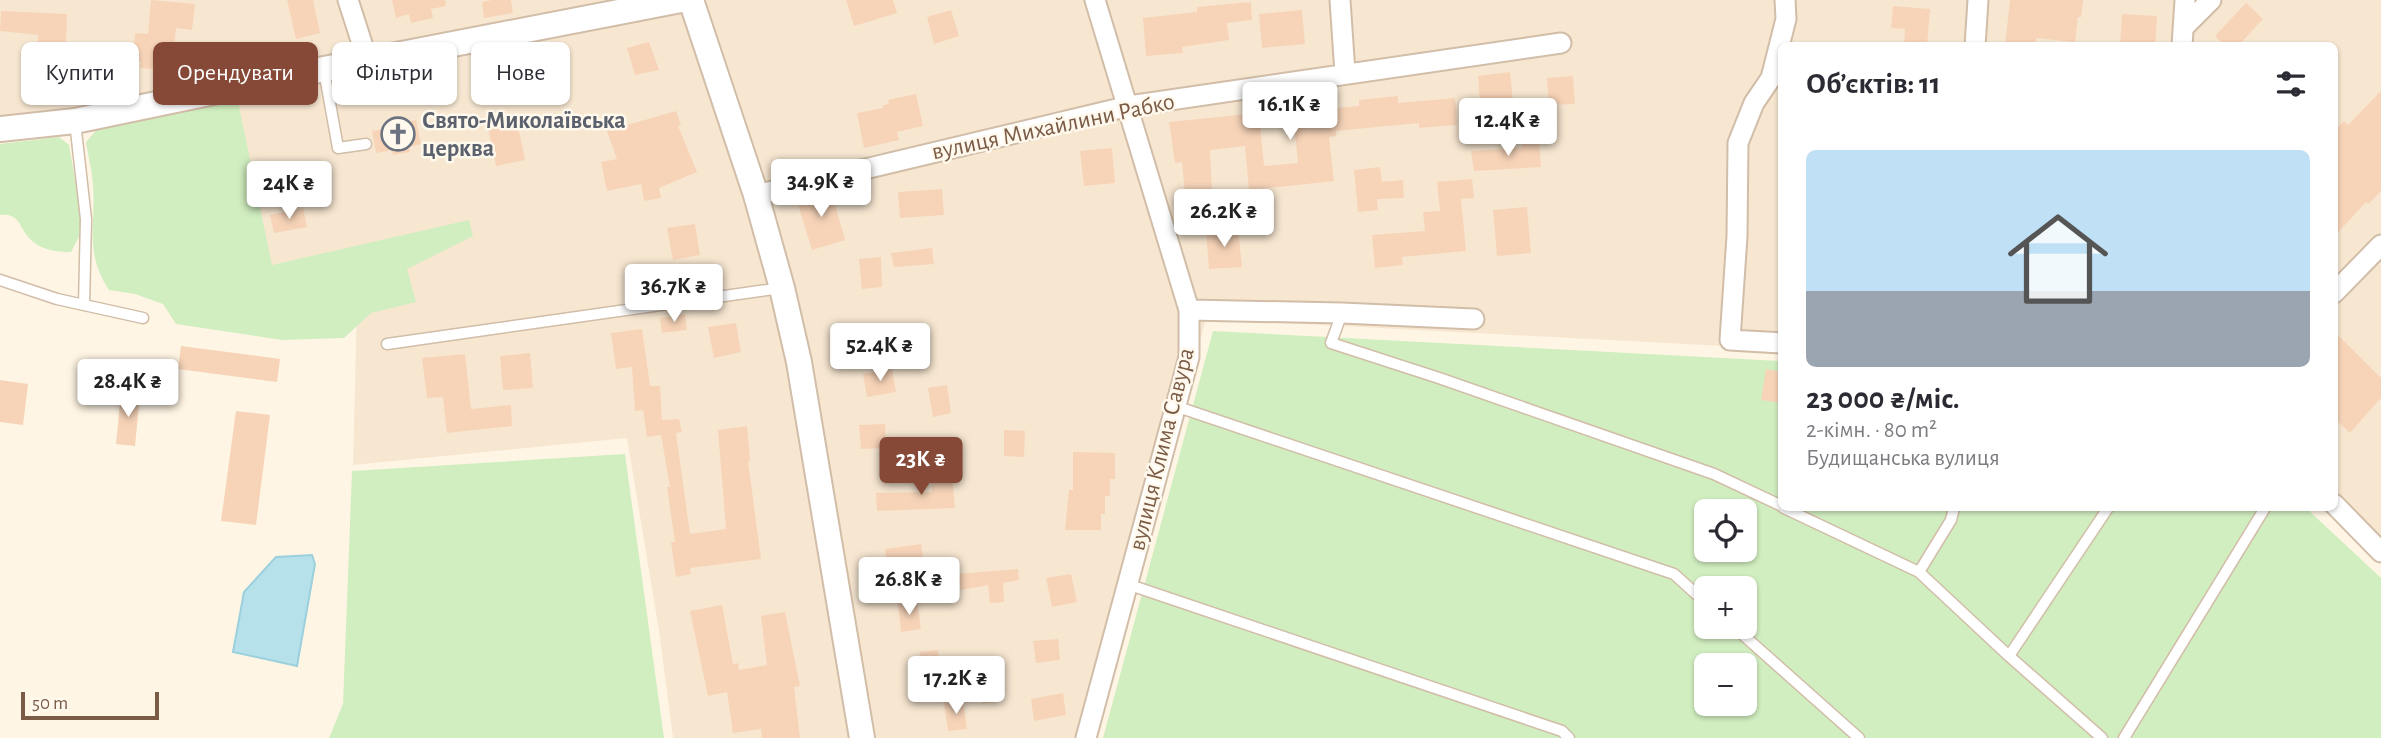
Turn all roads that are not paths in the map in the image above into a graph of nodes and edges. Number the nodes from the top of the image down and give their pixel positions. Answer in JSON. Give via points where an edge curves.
{"nodes":[{"id":1,"x":348,"y":0,"type":"edge"},
{"id":2,"x":681,"y":0,"type":"edge"},
{"id":3,"x":691,"y":0,"type":"edge"},
{"id":4,"x":1096,"y":0,"type":"edge"},
{"id":5,"x":1340,"y":0,"type":"edge"},
{"id":6,"x":1785,"y":0,"type":"edge"},
{"id":7,"x":1978,"y":0,"type":"edge"},
{"id":8,"x":2185,"y":0,"type":"edge"},
{"id":9,"x":2211,"y":0,"type":"edge"},
{"id":10,"x":2182,"y":37,"type":"edge"},
{"id":11,"x":362,"y":42,"type":"edge"},
{"id":12,"x":1780,"y":42,"type":"edge"},
{"id":13,"x":1975,"y":42,"type":"edge"},
{"id":14,"x":1561,"y":43,"type":"dead end"},
{"id":15,"x":457,"y":44,"type":"edge"},
{"id":16,"x":1778,"y":50,"type":"edge"},
{"id":17,"x":332,"y":68,"type":"edge"},
{"id":18,"x":324,"y":69,"type":"junction"},
{"id":19,"x":1345,"y":73,"type":"junction"},
{"id":20,"x":1129,"y":106,"type":"junction"},
{"id":21,"x":75,"y":121,"type":"junction"},
{"id":22,"x":0,"y":129,"type":"edge"},
{"id":23,"x":366,"y":144,"type":"dead end"},
{"id":24,"x":756,"y":195,"type":"junction"},
{"id":25,"x":2381,"y":245,"type":"edge"},
{"id":26,"x":0,"y":280,"type":"edge"},
{"id":27,"x":782,"y":288,"type":"junction"},
{"id":28,"x":2338,"y":289,"type":"edge"},
{"id":29,"x":84,"y":305,"type":"junction"},
{"id":30,"x":1189,"y":310,"type":"junction"},
{"id":31,"x":1342,"y":313,"type":"junction"},
{"id":32,"x":143,"y":318,"type":"dead end"},
{"id":33,"x":1474,"y":318,"type":"dead end"},
{"id":34,"x":1778,"y":343,"type":"edge"},
{"id":35,"x":387,"y":344,"type":"dead end"},
{"id":36,"x":1175,"y":406,"type":"junction"},
{"id":37,"x":1778,"y":505,"type":"edge"},
{"id":38,"x":2338,"y":508,"type":"edge"},
{"id":39,"x":1791,"y":511,"type":"edge"},
{"id":40,"x":1953,"y":511,"type":"edge"},
{"id":41,"x":2106,"y":511,"type":"edge"},
{"id":42,"x":2263,"y":511,"type":"edge"},
{"id":43,"x":2381,"y":552,"type":"edge"},
{"id":44,"x":1919,"y":572,"type":"junction"},
{"id":45,"x":1127,"y":584,"type":"junction"},
{"id":46,"x":1694,"y":592,"type":"edge"},
{"id":47,"x":1747,"y":639,"type":"edge"},
{"id":48,"x":2009,"y":656,"type":"junction"},
{"id":49,"x":862,"y":738,"type":"edge"},
{"id":50,"x":1086,"y":738,"type":"edge"},
{"id":51,"x":1569,"y":738,"type":"edge"},
{"id":52,"x":1859,"y":738,"type":"edge"},
{"id":53,"x":2102,"y":738,"type":"edge"},
{"id":54,"x":2124,"y":738,"type":"edge"}],
"edges":[{"from":1,"to":11,"type":"street"},
{"from":2,"to":15,"type":"street"},
{"from":3,"to":24,"type":"street"},
{"from":4,"to":20,"type":"street","name":"вулиця Клима Савура"},
{"from":5,"to":19,"type":"street"},
{"from":6,"to":12,"type":"street"},
{"from":7,"to":13,"type":"street"},
{"from":8,"to":10,"type":"street"},
{"from":9,"to":10,"type":"street"},
{"from":14,"to":19,"type":"street","name":"вулиця Михайлини Рабко"},
{"from":16,"to":34,"type":"street","via":[[1771,78],[1754,103],[1738,143],[1730,340]]},
{"from":17,"to":18,"type":"street"},
{"from":18,"to":21,"type":"street"},
{"from":18,"to":23,"type":"lane","via":[[338,148]]},
{"from":19,"to":20,"type":"street","name":"вулиця Михайлини Рабко"},
{"from":20,"to":24,"type":"street","name":"вулиця Михайлини Рабко"},
{"from":20,"to":30,"type":"street","name":"вулиця Клима Савура"},
{"from":21,"to":22,"type":"street"},
{"from":21,"to":29,"type":"lane","via":[[86,219]]},
{"from":24,"to":27,"type":"street"},
{"from":25,"to":28,"type":"street"},
{"from":26,"to":29,"type":"lane"},
{"from":27,"to":35,"type":"lane"},
{"from":27,"to":49,"type":"street","via":[[799,362]]},
{"from":29,"to":32,"type":"lane"},
{"from":30,"to":31,"type":"street"},
{"from":30,"to":36,"type":"street","name":"вулиця Клима Савура","via":[[1189,357]]},
{"from":31,"to":33,"type":"street"},
{"from":31,"to":37,"type":"lane","via":[[1331,344],[1714,474]]},
{"from":36,"to":45,"type":"street","name":"вулиця Клима Савура"},
{"from":36,"to":46,"type":"lane","via":[[1674,574]]},
{"from":38,"to":43,"type":"street"},
{"from":39,"to":44,"type":"lane"},
{"from":40,"to":44,"type":"lane"},
{"from":41,"to":48,"type":"lane"},
{"from":42,"to":54,"type":"lane"},
{"from":44,"to":48,"type":"lane"},
{"from":45,"to":50,"type":"street","name":"вулиця Клима Савура"},
{"from":45,"to":51,"type":"lane","via":[[1562,731]]},
{"from":47,"to":52,"type":"lane"},
{"from":48,"to":53,"type":"lane"}]}
